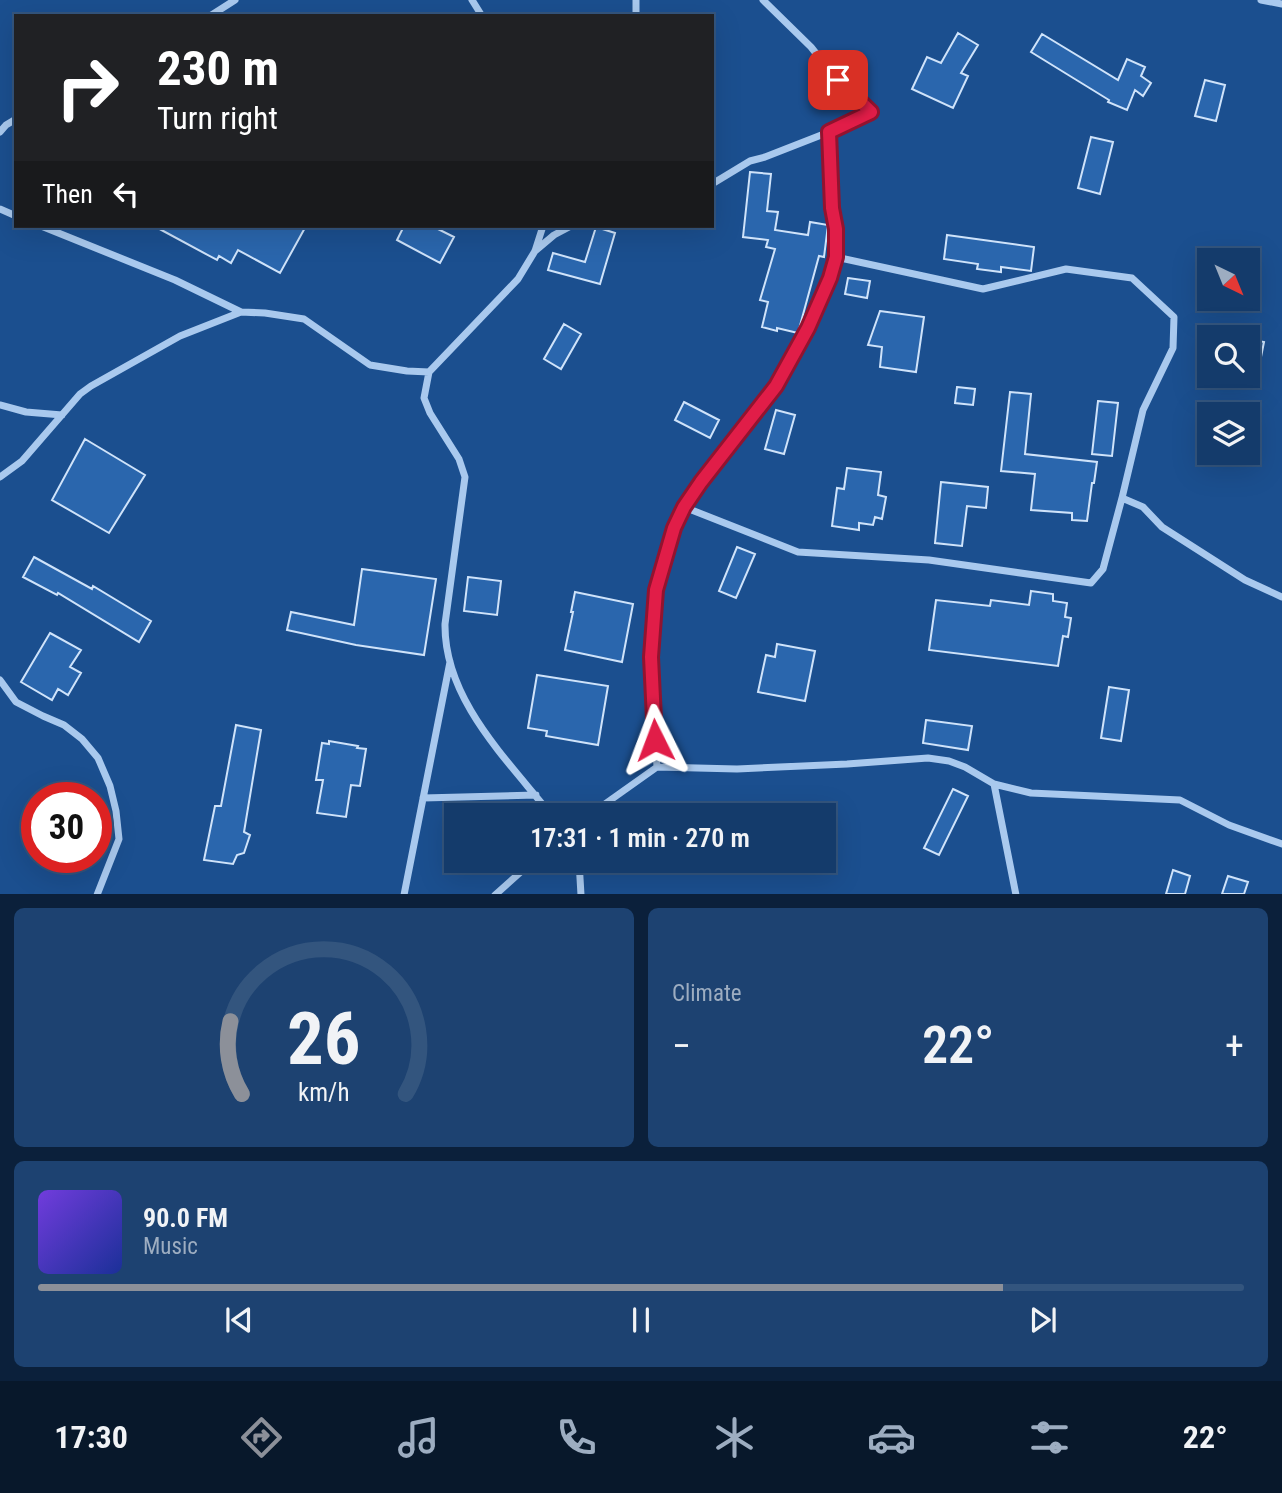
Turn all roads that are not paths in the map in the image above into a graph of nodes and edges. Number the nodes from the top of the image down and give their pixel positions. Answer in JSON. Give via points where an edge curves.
{"nodes":[{"id":1,"x":235,"y":0,"type":"edge"},
{"id":2,"x":763,"y":0,"type":"edge"},
{"id":3,"x":1261,"y":0,"type":"edge"},
{"id":4,"x":1282,"y":4,"type":"edge"},
{"id":5,"x":213,"y":14,"type":"edge"},
{"id":6,"x":14,"y":120,"type":"edge"},
{"id":7,"x":0,"y":132,"type":"edge"},
{"id":8,"x":829,"y":132,"type":"junction"},
{"id":9,"x":714,"y":183,"type":"edge"},
{"id":10,"x":46,"y":228,"type":"edge"},
{"id":11,"x":542,"y":228,"type":"edge"},
{"id":12,"x":567,"y":228,"type":"edge"},
{"id":13,"x":535,"y":251,"type":"junction"},
{"id":14,"x":836,"y":257,"type":"junction"},
{"id":15,"x":241,"y":312,"type":"junction"},
{"id":16,"x":429,"y":372,"type":"junction"},
{"id":17,"x":0,"y":405,"type":"edge"},
{"id":18,"x":62,"y":415,"type":"junction"},
{"id":19,"x":0,"y":477,"type":"edge"},
{"id":20,"x":1122,"y":498,"type":"junction"},
{"id":21,"x":684,"y":507,"type":"junction"},
{"id":22,"x":1282,"y":597,"type":"edge"},
{"id":23,"x":450,"y":661,"type":"junction"},
{"id":24,"x":0,"y":680,"type":"edge"},
{"id":25,"x":657,"y":768,"type":"junction"},
{"id":26,"x":994,"y":784,"type":"junction"},
{"id":27,"x":536,"y":796,"type":"junction"},
{"id":28,"x":423,"y":798,"type":"junction"},
{"id":29,"x":542,"y":803,"type":"edge"},
{"id":30,"x":604,"y":803,"type":"edge"},
{"id":31,"x":1282,"y":844,"type":"edge"},
{"id":32,"x":519,"y":873,"type":"edge"},
{"id":33,"x":580,"y":873,"type":"edge"},
{"id":34,"x":97,"y":894,"type":"edge"},
{"id":35,"x":404,"y":894,"type":"edge"},
{"id":36,"x":495,"y":894,"type":"edge"},
{"id":37,"x":581,"y":894,"type":"edge"},
{"id":38,"x":1016,"y":894,"type":"edge"}],
"edges":[{"from":1,"to":5,"type":"street"},
{"from":2,"to":8,"type":"street","via":[[871,112]]},
{"from":3,"to":4,"type":"street"},
{"from":6,"to":7,"type":"street"},
{"from":8,"to":9,"type":"street","via":[[750,161]]},
{"from":8,"to":14,"type":"street"},
{"from":10,"to":15,"type":"street"},
{"from":11,"to":13,"type":"street"},
{"from":12,"to":13,"type":"street"},
{"from":13,"to":16,"type":"street","via":[[518,279]]},
{"from":14,"to":20,"type":"street","via":[[983,289],[1066,269],[1132,278],[1174,317],[1173,348],[1143,410]]},
{"from":14,"to":21,"type":"street","via":[[808,328],[776,386]]},
{"from":15,"to":16,"type":"street","via":[[303,318],[370,365]]},
{"from":15,"to":18,"type":"street","via":[[180,336],[104,378],[80,394]]},
{"from":16,"to":23,"type":"street","via":[[424,398],[465,477],[445,624]]},
{"from":17,"to":18,"type":"street"},
{"from":18,"to":19,"type":"street","via":[[22,461]]},
{"from":20,"to":21,"type":"street","via":[[1103,569],[1091,583],[929,560],[798,552]]},
{"from":20,"to":22,"type":"street","via":[[1143,507],[1162,527],[1245,580]]},
{"from":21,"to":25,"type":"street","via":[[656,590],[651,657]]},
{"from":23,"to":27,"type":"street","via":[[482,730]]},
{"from":23,"to":28,"type":"street"},
{"from":24,"to":34,"type":"street","via":[[16,702],[64,724],[82,739],[110,786],[119,839]]},
{"from":25,"to":26,"type":"street","via":[[737,769],[928,758],[965,767]]},
{"from":25,"to":30,"type":"street"},
{"from":26,"to":31,"type":"street","via":[[1031,793],[1180,800],[1229,825]]},
{"from":26,"to":38,"type":"street"},
{"from":27,"to":28,"type":"street"},
{"from":27,"to":29,"type":"street"},
{"from":28,"to":35,"type":"street"},
{"from":32,"to":36,"type":"street"},
{"from":33,"to":37,"type":"street"}]}
